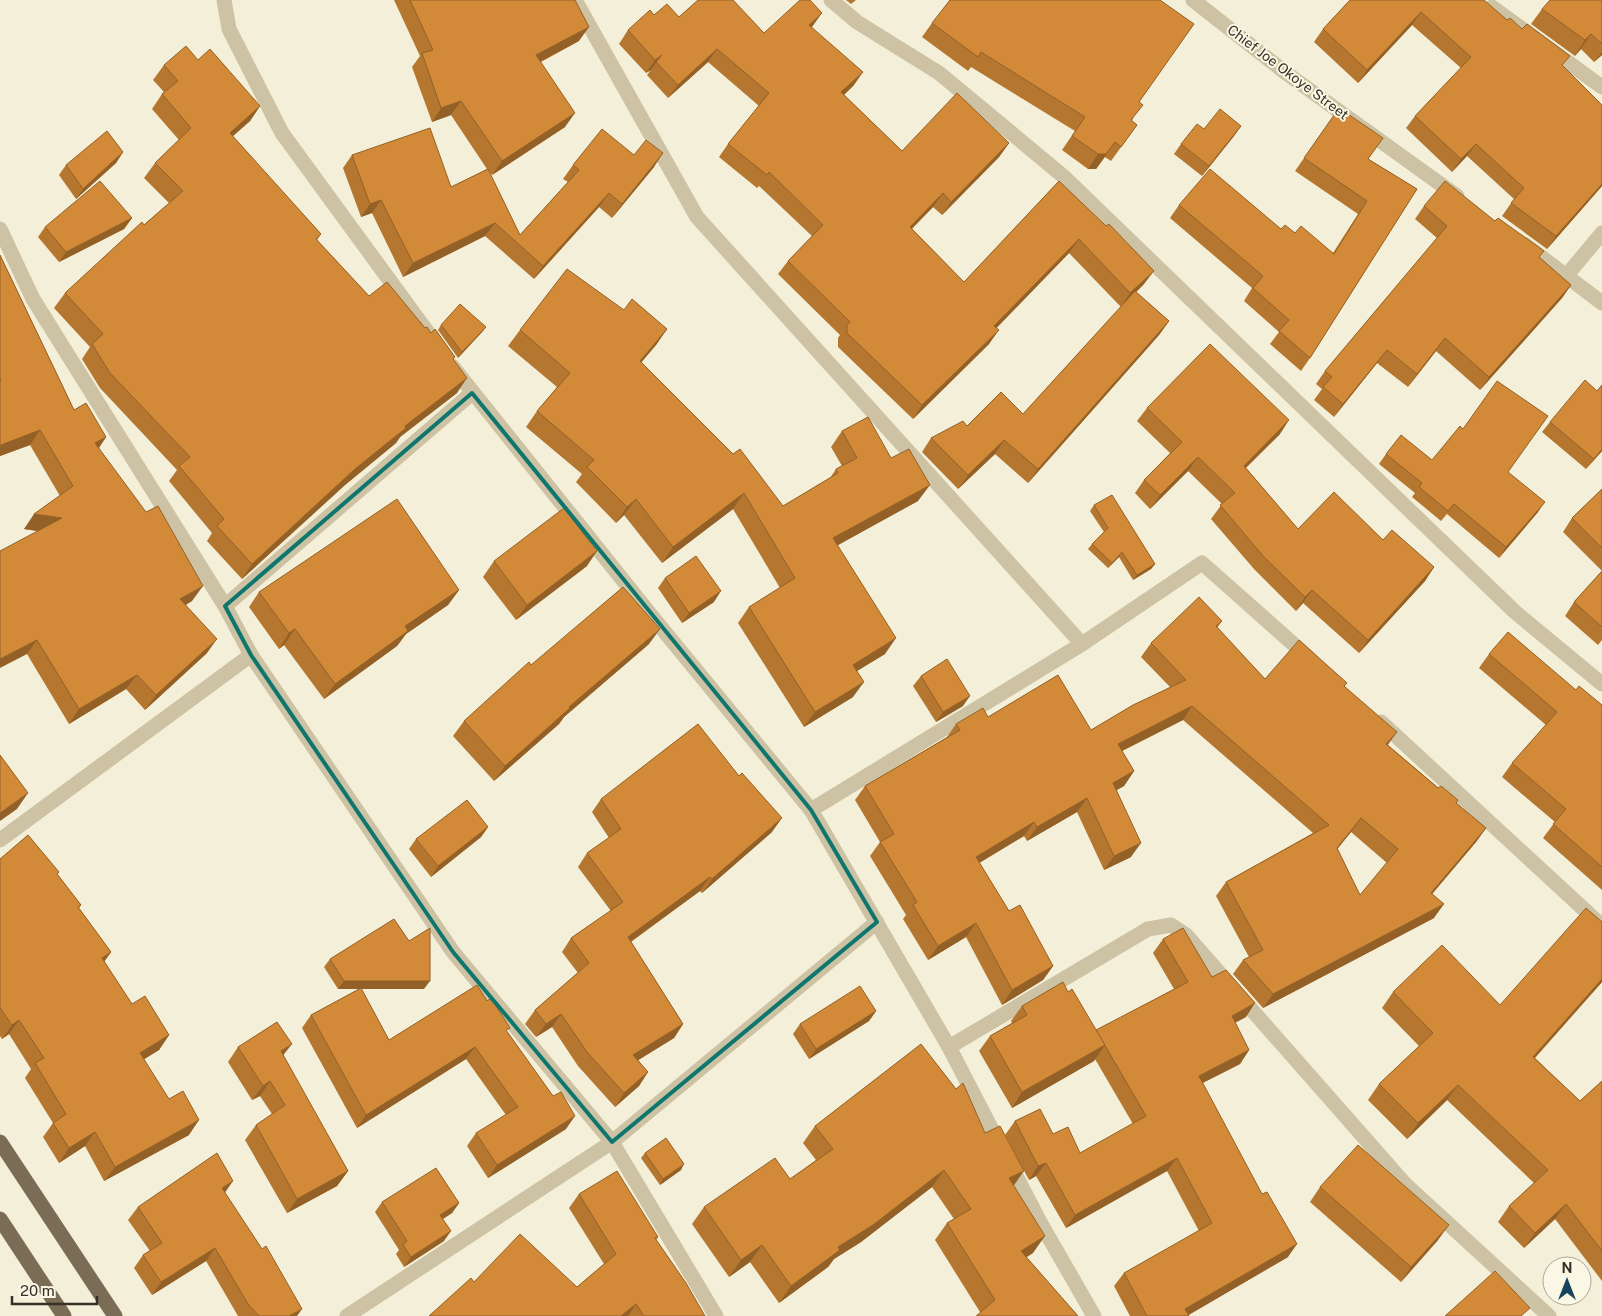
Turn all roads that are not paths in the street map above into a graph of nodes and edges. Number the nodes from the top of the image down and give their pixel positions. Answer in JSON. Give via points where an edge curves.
{"nodes":[{"id":1,"x":224,"y":0,"type":"edge"},
{"id":2,"x":575,"y":0,"type":"edge"},
{"id":3,"x":831,"y":0,"type":"edge"},
{"id":4,"x":1193,"y":0,"type":"edge"},
{"id":5,"x":1492,"y":7,"type":"edge"},
{"id":6,"x":1602,"y":88,"type":"edge"},
{"id":7,"x":1471,"y":206,"type":"edge"},
{"id":8,"x":0,"y":229,"type":"edge"},
{"id":9,"x":1602,"y":233,"type":"edge"},
{"id":10,"x":1511,"y":234,"type":"edge"},
{"id":11,"x":1567,"y":275,"type":"junction"},
{"id":12,"x":1602,"y":303,"type":"edge"},
{"id":13,"x":472,"y":393,"type":"junction"},
{"id":14,"x":225,"y":606,"type":"junction"},
{"id":15,"x":1082,"y":644,"type":"junction"},
{"id":16,"x":251,"y":655,"type":"junction"},
{"id":17,"x":1319,"y":667,"type":"edge"},
{"id":18,"x":1602,"y":684,"type":"edge"},
{"id":19,"x":1370,"y":712,"type":"edge"},
{"id":20,"x":811,"y":810,"type":"junction"},
{"id":21,"x":0,"y":840,"type":"edge"},
{"id":22,"x":877,"y":922,"type":"junction"},
{"id":23,"x":1602,"y":926,"type":"edge"},
{"id":24,"x":949,"y":1047,"type":"junction"},
{"id":25,"x":0,"y":1142,"type":"edge"},
{"id":26,"x":612,"y":1142,"type":"junction"},
{"id":27,"x":0,"y":1219,"type":"edge"},
{"id":28,"x":64,"y":1316,"type":"edge"},
{"id":29,"x":115,"y":1316,"type":"edge"},
{"id":30,"x":347,"y":1316,"type":"edge"},
{"id":31,"x":716,"y":1316,"type":"edge"},
{"id":32,"x":1094,"y":1316,"type":"edge"},
{"id":33,"x":1549,"y":1316,"type":"edge"}],
"edges":[{"from":1,"to":13,"type":"street","via":[[229,29],[282,133]]},
{"from":2,"to":15,"type":"street","via":[[697,217]]},
{"from":3,"to":18,"type":"street","via":[[857,22],[939,73],[1063,176],[1515,612]]},
{"from":4,"to":7,"type":"street","name":"Chief Joe Okoye Street","via":[[1286,73]]},
{"from":5,"to":6,"type":"street"},
{"from":8,"to":14,"type":"street","via":[[33,299]]},
{"from":9,"to":11,"type":"street"},
{"from":10,"to":11,"type":"street"},
{"from":11,"to":12,"type":"street"},
{"from":13,"to":14,"type":"street"},
{"from":13,"to":20,"type":"street"},
{"from":14,"to":16,"type":"street"},
{"from":15,"to":17,"type":"street","via":[[1202,563]]},
{"from":15,"to":20,"type":"street"},
{"from":16,"to":21,"type":"street"},
{"from":16,"to":26,"type":"street","via":[[453,952]]},
{"from":19,"to":23,"type":"street"},
{"from":20,"to":22,"type":"street"},
{"from":22,"to":24,"type":"street"},
{"from":22,"to":26,"type":"street"},
{"from":24,"to":32,"type":"street","via":[[1040,1222]]},
{"from":24,"to":33,"type":"street","via":[[1148,929],[1171,925],[1186,935],[1405,1184]]},
{"from":25,"to":29,"type":"main road"},
{"from":26,"to":30,"type":"street"},
{"from":26,"to":31,"type":"street"},
{"from":27,"to":28,"type":"main road"}]}
